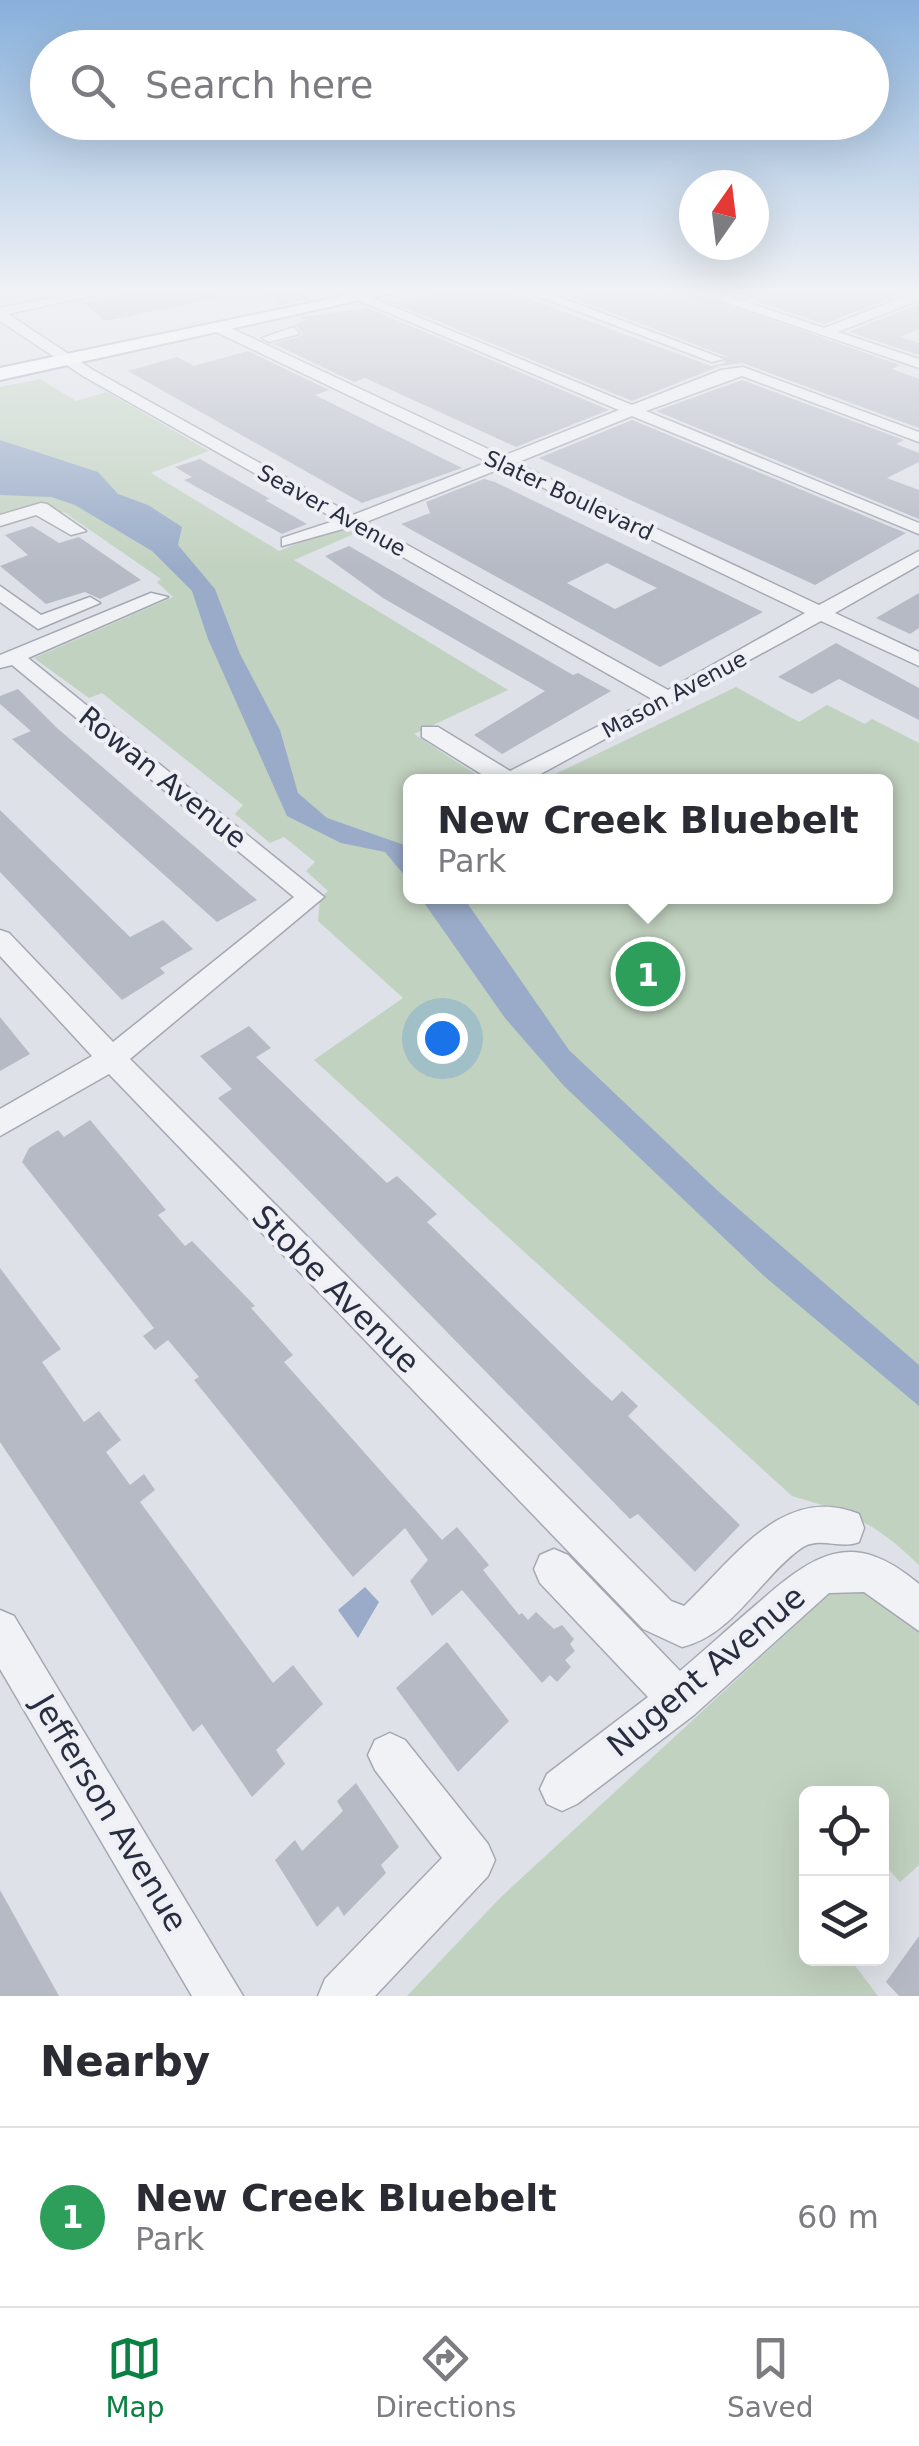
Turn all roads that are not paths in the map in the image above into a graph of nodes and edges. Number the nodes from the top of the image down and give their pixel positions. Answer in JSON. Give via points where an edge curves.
{"nodes":[{"id":1,"x":107,"y":382,"type":"edge"},
{"id":2,"x":333,"y":382,"type":"edge"},
{"id":3,"x":562,"y":382,"type":"edge"},
{"id":4,"x":701,"y":382,"type":"edge"},
{"id":5,"x":775,"y":382,"type":"edge"},
{"id":6,"x":631,"y":411,"type":"junction"},
{"id":7,"x":919,"y":437,"type":"edge"},
{"id":8,"x":501,"y":462,"type":"junction"},
{"id":9,"x":350,"y":520,"type":"junction"},
{"id":10,"x":0,"y":521,"type":"edge"},
{"id":11,"x":919,"y":529,"type":"edge"},
{"id":12,"x":77,"y":532,"type":"dead end"},
{"id":13,"x":288,"y":542,"type":"dead end"},
{"id":14,"x":919,"y":557,"type":"edge"},
{"id":15,"x":0,"y":592,"type":"edge"},
{"id":16,"x":158,"y":597,"type":"dead end"},
{"id":17,"x":90,"y":603,"type":"dead end"},
{"id":18,"x":820,"y":614,"type":"junction"},
{"id":19,"x":7,"y":660,"type":"edge"},
{"id":20,"x":919,"y":660,"type":"edge"},
{"id":21,"x":668,"y":699,"type":"junction"},
{"id":22,"x":430,"y":732,"type":"dead end"},
{"id":23,"x":498,"y":774,"type":"edge"},
{"id":24,"x":523,"y":774,"type":"edge"},
{"id":25,"x":0,"y":939,"type":"edge"},
{"id":26,"x":111,"y":1058,"type":"junction"},
{"id":27,"x":0,"y":1124,"type":"edge"},
{"id":28,"x":850,"y":1548,"type":"junction"},
{"id":29,"x":554,"y":1569,"type":"dead end"},
{"id":30,"x":919,"y":1611,"type":"edge"},
{"id":31,"x":682,"y":1626,"type":"joint"},
{"id":32,"x":0,"y":1630,"type":"edge"},
{"id":33,"x":678,"y":1700,"type":"junction"},
{"id":34,"x":390,"y":1755,"type":"dead end"},
{"id":35,"x":562,"y":1789,"type":"dead end"},
{"id":36,"x":220,"y":1996,"type":"edge"},
{"id":37,"x":342,"y":1996,"type":"edge"}],
"edges":[{"from":1,"to":9,"type":"street","name":"Seaver Avenue"},
{"from":2,"to":8,"type":"street","name":"Slater Boulevard"},
{"from":3,"to":6,"type":"street"},
{"from":4,"to":6,"type":"street"},
{"from":5,"to":7,"type":"street"},
{"from":6,"to":8,"type":"street"},
{"from":6,"to":11,"type":"street"},
{"from":8,"to":9,"type":"street"},
{"from":8,"to":18,"type":"street","name":"Slater Boulevard"},
{"from":9,"to":13,"type":"street"},
{"from":9,"to":21,"type":"street","name":"Seaver Avenue"},
{"from":10,"to":12,"type":"street","via":[[40,509]]},
{"from":14,"to":18,"type":"street","name":"Mason Avenue"},
{"from":15,"to":17,"type":"street","via":[[38,624]]},
{"from":16,"to":19,"type":"street"},
{"from":18,"to":20,"type":"street","name":"Slater Boulevard"},
{"from":18,"to":21,"type":"street","name":"Mason Avenue"},
{"from":19,"to":26,"type":"street","name":"Rowan Avenue","via":[[312,897]]},
{"from":21,"to":24,"type":"street","name":"Mason Avenue"},
{"from":22,"to":23,"type":"street","name":"Mason Avenue"},
{"from":25,"to":26,"type":"street","name":"Stobe Avenue"},
{"from":26,"to":27,"type":"street"},
{"from":26,"to":31,"type":"street","name":"Stobe Avenue","via":[[657,1615]]},
{"from":28,"to":30,"type":"street"},
{"from":28,"to":31,"type":"street","name":"Nugent Avenue","via":[[808,1523],[792,1530],[707,1617]]},
{"from":28,"to":33,"type":"street","name":"Nugent Avenue","via":[[834,1570],[815,1579]]},
{"from":29,"to":33,"type":"street"},
{"from":32,"to":36,"type":"street","name":"Jefferson Avenue"},
{"from":33,"to":35,"type":"street","name":"Nugent Avenue"},
{"from":34,"to":37,"type":"street","via":[[472,1860]]}]}
